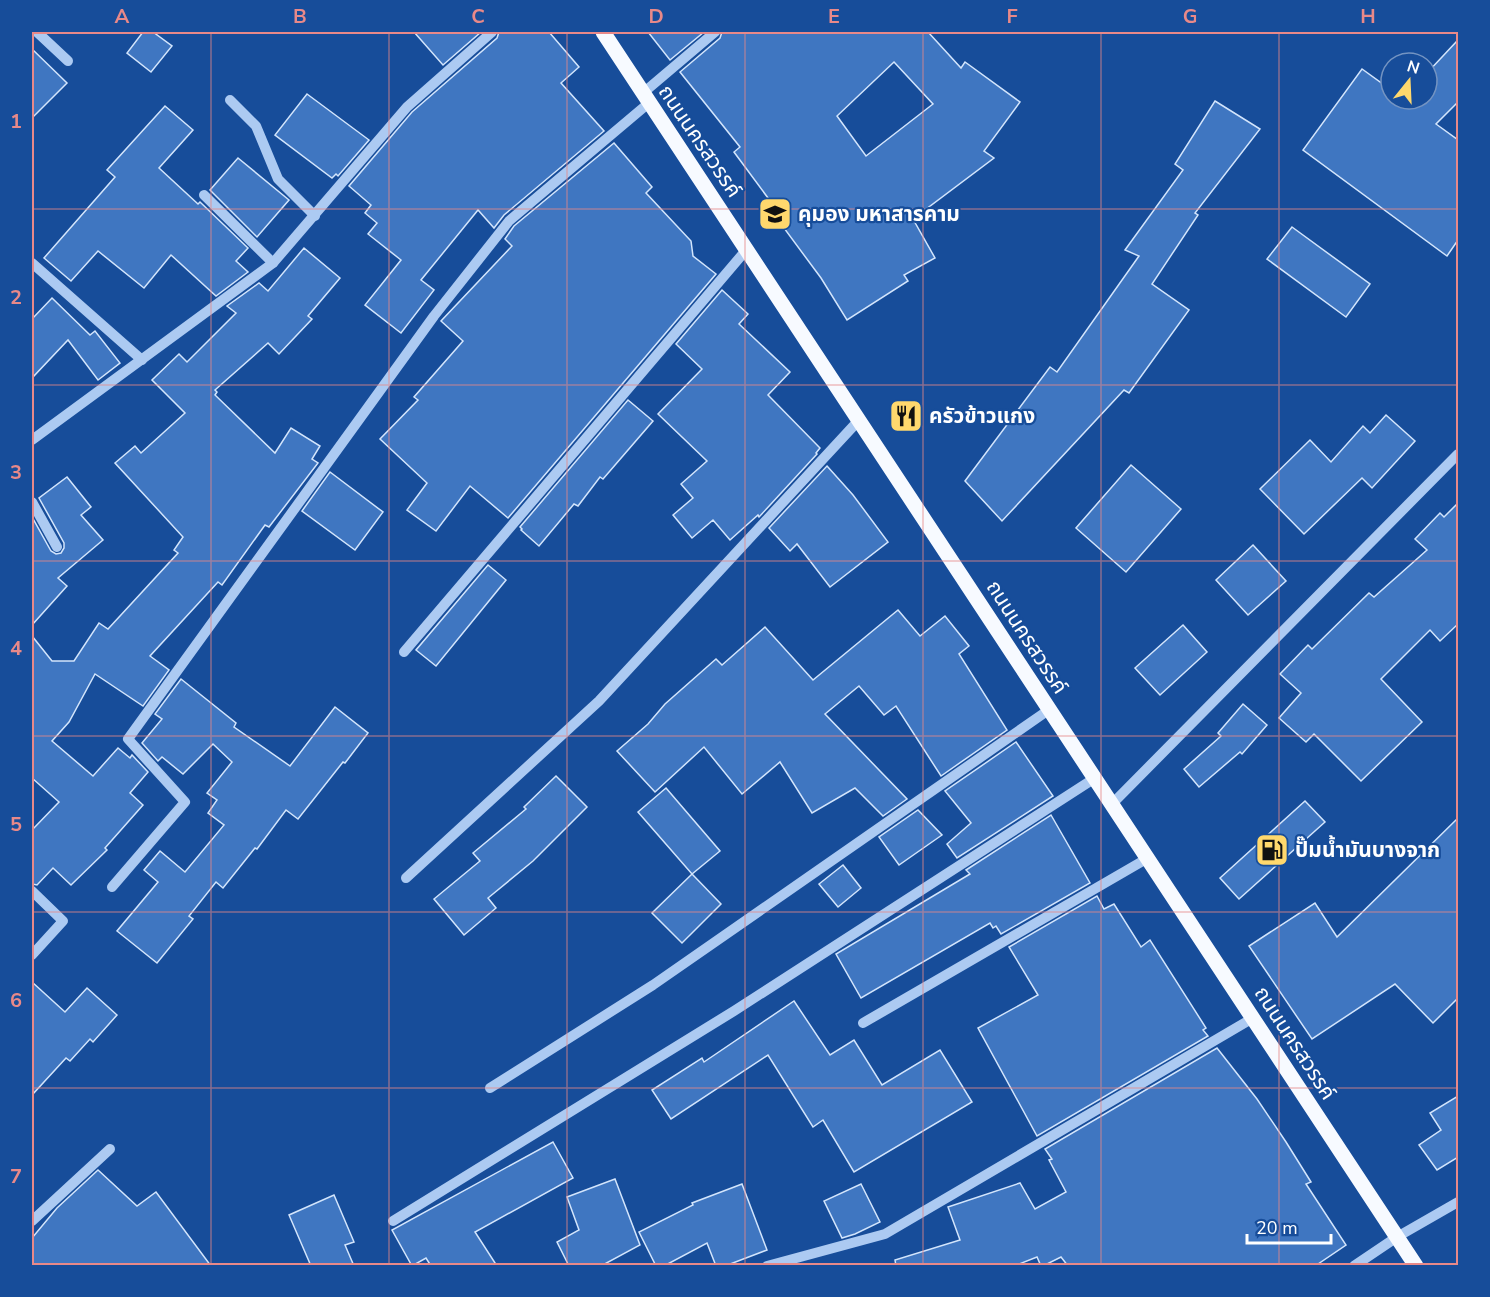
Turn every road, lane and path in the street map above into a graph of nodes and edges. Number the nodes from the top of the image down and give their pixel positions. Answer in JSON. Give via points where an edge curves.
{"nodes":[{"id":1,"x":37,"y":32,"type":"edge"},
{"id":2,"x":492,"y":32,"type":"edge"},
{"id":3,"x":603,"y":32,"type":"edge"},
{"id":4,"x":715,"y":32,"type":"edge"},
{"id":5,"x":68,"y":61,"type":"dead end"},
{"id":6,"x":647,"y":98,"type":"junction"},
{"id":7,"x":230,"y":100,"type":"dead end"},
{"id":8,"x":204,"y":195,"type":"dead end"},
{"id":9,"x":315,"y":216,"type":"junction"},
{"id":10,"x":747,"y":249,"type":"junction"},
{"id":11,"x":32,"y":263,"type":"edge"},
{"id":12,"x":273,"y":263,"type":"junction"},
{"id":13,"x":142,"y":360,"type":"junction"},
{"id":14,"x":859,"y":420,"type":"junction"},
{"id":15,"x":32,"y":440,"type":"edge"},
{"id":16,"x":1458,"y":454,"type":"edge"},
{"id":17,"x":32,"y":502,"type":"edge"},
{"id":18,"x":57,"y":547,"type":"dead end"},
{"id":19,"x":404,"y":652,"type":"dead end"},
{"id":20,"x":1050,"y":709,"type":"junction"},
{"id":21,"x":1095,"y":778,"type":"junction"},
{"id":22,"x":1112,"y":804,"type":"junction"},
{"id":23,"x":1148,"y":858,"type":"junction"},
{"id":24,"x":406,"y":878,"type":"dead end"},
{"id":25,"x":112,"y":887,"type":"dead end"},
{"id":26,"x":32,"y":891,"type":"edge"},
{"id":27,"x":32,"y":956,"type":"edge"},
{"id":28,"x":1253,"y":1018,"type":"junction"},
{"id":29,"x":863,"y":1023,"type":"dead end"},
{"id":30,"x":490,"y":1088,"type":"dead end"},
{"id":31,"x":110,"y":1149,"type":"dead end"},
{"id":32,"x":1458,"y":1202,"type":"edge"},
{"id":33,"x":32,"y":1221,"type":"edge"},
{"id":34,"x":393,"y":1221,"type":"dead end"},
{"id":35,"x":1398,"y":1237,"type":"junction"},
{"id":36,"x":767,"y":1266,"type":"edge"},
{"id":37,"x":1354,"y":1266,"type":"edge"},
{"id":38,"x":1416,"y":1266,"type":"edge"}],
"edges":[{"from":1,"to":5,"type":"street"},
{"from":2,"to":9,"type":"street","via":[[406,107]]},
{"from":3,"to":6,"type":"main road","name":"ถนนนครสวรรค์"},
{"from":4,"to":6,"type":"street"},
{"from":6,"to":10,"type":"main road","name":"ถนนนครสวรรค์"},
{"from":6,"to":25,"type":"street","via":[[509,221],[434,316],[128,739],[185,802]]},
{"from":7,"to":9,"type":"street","via":[[256,126],[278,179]]},
{"from":8,"to":12,"type":"street"},
{"from":9,"to":12,"type":"street"},
{"from":10,"to":14,"type":"main road","name":"ถนนนครสวรรค์"},
{"from":10,"to":19,"type":"street"},
{"from":11,"to":13,"type":"street"},
{"from":12,"to":13,"type":"street"},
{"from":13,"to":15,"type":"street"},
{"from":14,"to":20,"type":"main road","name":"ถนนนครสวรรค์"},
{"from":14,"to":24,"type":"street","via":[[599,701]]},
{"from":16,"to":22,"type":"street"},
{"from":17,"to":18,"type":"street"},
{"from":20,"to":21,"type":"main road","name":"ถนนนครสวรรค์"},
{"from":20,"to":30,"type":"street","via":[[653,985]]},
{"from":21,"to":22,"type":"main road","name":"ถนนนครสวรรค์"},
{"from":21,"to":34,"type":"street","via":[[734,1011]]},
{"from":22,"to":23,"type":"main road","name":"ถนนนครสวรรค์"},
{"from":23,"to":28,"type":"main road","name":"ถนนนครสวรรค์"},
{"from":23,"to":29,"type":"street"},
{"from":26,"to":27,"type":"street","via":[[63,921]]},
{"from":28,"to":35,"type":"main road","name":"ถนนนครสวรรค์"},
{"from":28,"to":36,"type":"street","via":[[885,1234]]},
{"from":31,"to":33,"type":"street"},
{"from":32,"to":35,"type":"street"},
{"from":35,"to":37,"type":"street"},
{"from":35,"to":38,"type":"main road","name":"ถนนนครสวรรค์"}]}
